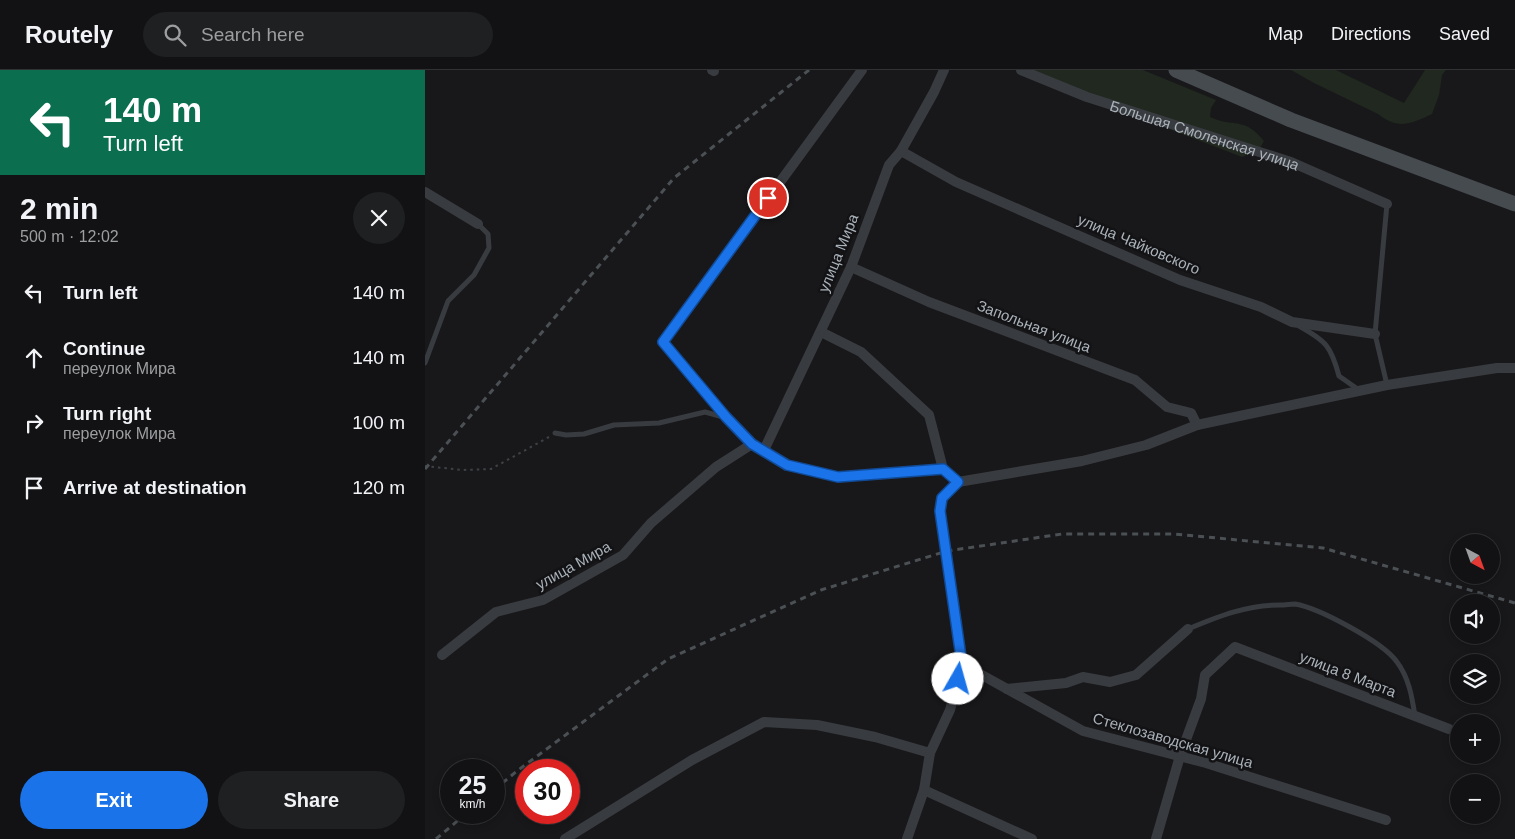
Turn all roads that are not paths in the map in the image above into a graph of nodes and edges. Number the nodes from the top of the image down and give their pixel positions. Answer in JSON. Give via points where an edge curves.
{"nodes":[{"id":1,"x":862,"y":70,"type":"edge"},
{"id":2,"x":944,"y":70,"type":"edge"},
{"id":3,"x":1021,"y":70,"type":"edge"},
{"id":4,"x":1176,"y":70,"type":"edge"},
{"id":5,"x":901,"y":150,"type":"junction"},
{"id":6,"x":425,"y":192,"type":"edge"},
{"id":7,"x":1387,"y":204,"type":"joint"},
{"id":8,"x":1515,"y":204,"type":"edge"},
{"id":9,"x":478,"y":224,"type":"joint"},
{"id":10,"x":851,"y":267,"type":"junction"},
{"id":11,"x":1292,"y":322,"type":"junction"},
{"id":12,"x":821,"y":332,"type":"junction"},
{"id":13,"x":1375,"y":334,"type":"junction"},
{"id":14,"x":425,"y":363,"type":"edge"},
{"id":15,"x":1515,"y":368,"type":"edge"},
{"id":16,"x":1387,"y":385,"type":"junction"},
{"id":17,"x":1361,"y":390,"type":"junction"},
{"id":18,"x":726,"y":417,"type":"junction"},
{"id":19,"x":1197,"y":425,"type":"junction"},
{"id":20,"x":555,"y":433,"type":"road end"},
{"id":21,"x":752,"y":444,"type":"junction"},
{"id":22,"x":764,"y":450,"type":"junction"},
{"id":23,"x":943,"y":469,"type":"junction"},
{"id":24,"x":958,"y":482,"type":"junction"},
{"id":25,"x":1188,"y":629,"type":"joint"},
{"id":26,"x":442,"y":655,"type":"dead end"},
{"id":27,"x":962,"y":664,"type":"junction"},
{"id":28,"x":1007,"y":690,"type":"junction"},
{"id":29,"x":1415,"y":716,"type":"junction"},
{"id":30,"x":1449,"y":729,"type":"dead end"},
{"id":31,"x":930,"y":753,"type":"junction"},
{"id":32,"x":1180,"y":756,"type":"junction"},
{"id":33,"x":924,"y":790,"type":"junction"},
{"id":34,"x":1386,"y":820,"type":"dead end"},
{"id":35,"x":565,"y":839,"type":"edge"},
{"id":36,"x":907,"y":839,"type":"edge"},
{"id":37,"x":1031,"y":839,"type":"edge"},
{"id":38,"x":1156,"y":839,"type":"edge"}],
"edges":[{"from":1,"to":18,"type":"street","via":[[663,342]]},
{"from":2,"to":5,"type":"street","name":"улица Мира"},
{"from":3,"to":7,"type":"street","name":"Большая Смоленская улица","via":[[1087,97],[1291,162]]},
{"from":4,"to":8,"type":"main road","via":[[1291,120]]},
{"from":5,"to":10,"type":"street","name":"улица Мира","via":[[889,165]]},
{"from":5,"to":11,"type":"street","name":"улица Чайковского","via":[[956,182],[1180,280],[1261,307]]},
{"from":6,"to":9,"type":"street"},
{"from":7,"to":13,"type":"lane"},
{"from":9,"to":14,"type":"lane","via":[[488,234],[489,248],[474,275],[448,301]]},
{"from":10,"to":12,"type":"street","name":"улица Мира"},
{"from":10,"to":19,"type":"street","name":"Запольная улица","via":[[929,302],[1135,380],[1167,407],[1191,413]]},
{"from":11,"to":13,"type":"street","name":"улица Чайковского"},
{"from":11,"to":17,"type":"lane","via":[[1317,336],[1333,353],[1339,376]]},
{"from":12,"to":22,"type":"street","name":"улица Мира"},
{"from":12,"to":23,"type":"street","via":[[861,352],[929,415]]},
{"from":13,"to":16,"type":"lane"},
{"from":15,"to":16,"type":"street"},
{"from":16,"to":17,"type":"street"},
{"from":17,"to":19,"type":"street"},
{"from":18,"to":20,"type":"lane","via":[[705,412],[659,423],[614,425],[584,434]]},
{"from":18,"to":21,"type":"street"},
{"from":19,"to":24,"type":"street","via":[[1146,445],[1082,461]]},
{"from":21,"to":22,"type":"street"},
{"from":21,"to":26,"type":"street","name":"улица Мира","via":[[716,467],[651,523],[623,555],[543,600],[496,612]]},
{"from":22,"to":23,"type":"street","via":[[787,465],[838,477]]},
{"from":23,"to":24,"type":"street"},
{"from":24,"to":27,"type":"street","via":[[942,498],[940,511]]},
{"from":25,"to":28,"type":"street","via":[[1136,675],[1109,682],[1083,677],[1066,683]]},
{"from":25,"to":29,"type":"lane","via":[[1224,614],[1261,605],[1295,604],[1334,618],[1390,653],[1411,689]]},
{"from":27,"to":28,"type":"street","name":"Стеклозаводская улица"},
{"from":27,"to":31,"type":"street","via":[[950,710]]},
{"from":28,"to":32,"type":"street","name":"Стеклозаводская улица","via":[[1083,730]]},
{"from":29,"to":30,"type":"street","name":"улица 8 Марта"},
{"from":29,"to":32,"type":"street","name":"улица 8 Марта","via":[[1235,647],[1205,675],[1201,698]]},
{"from":31,"to":33,"type":"street"},
{"from":31,"to":35,"type":"street","via":[[817,725],[764,722],[692,760]]},
{"from":32,"to":34,"type":"street","name":"Стеклозаводская улица"},
{"from":32,"to":38,"type":"street"},
{"from":33,"to":36,"type":"street"},
{"from":33,"to":37,"type":"street"}]}
